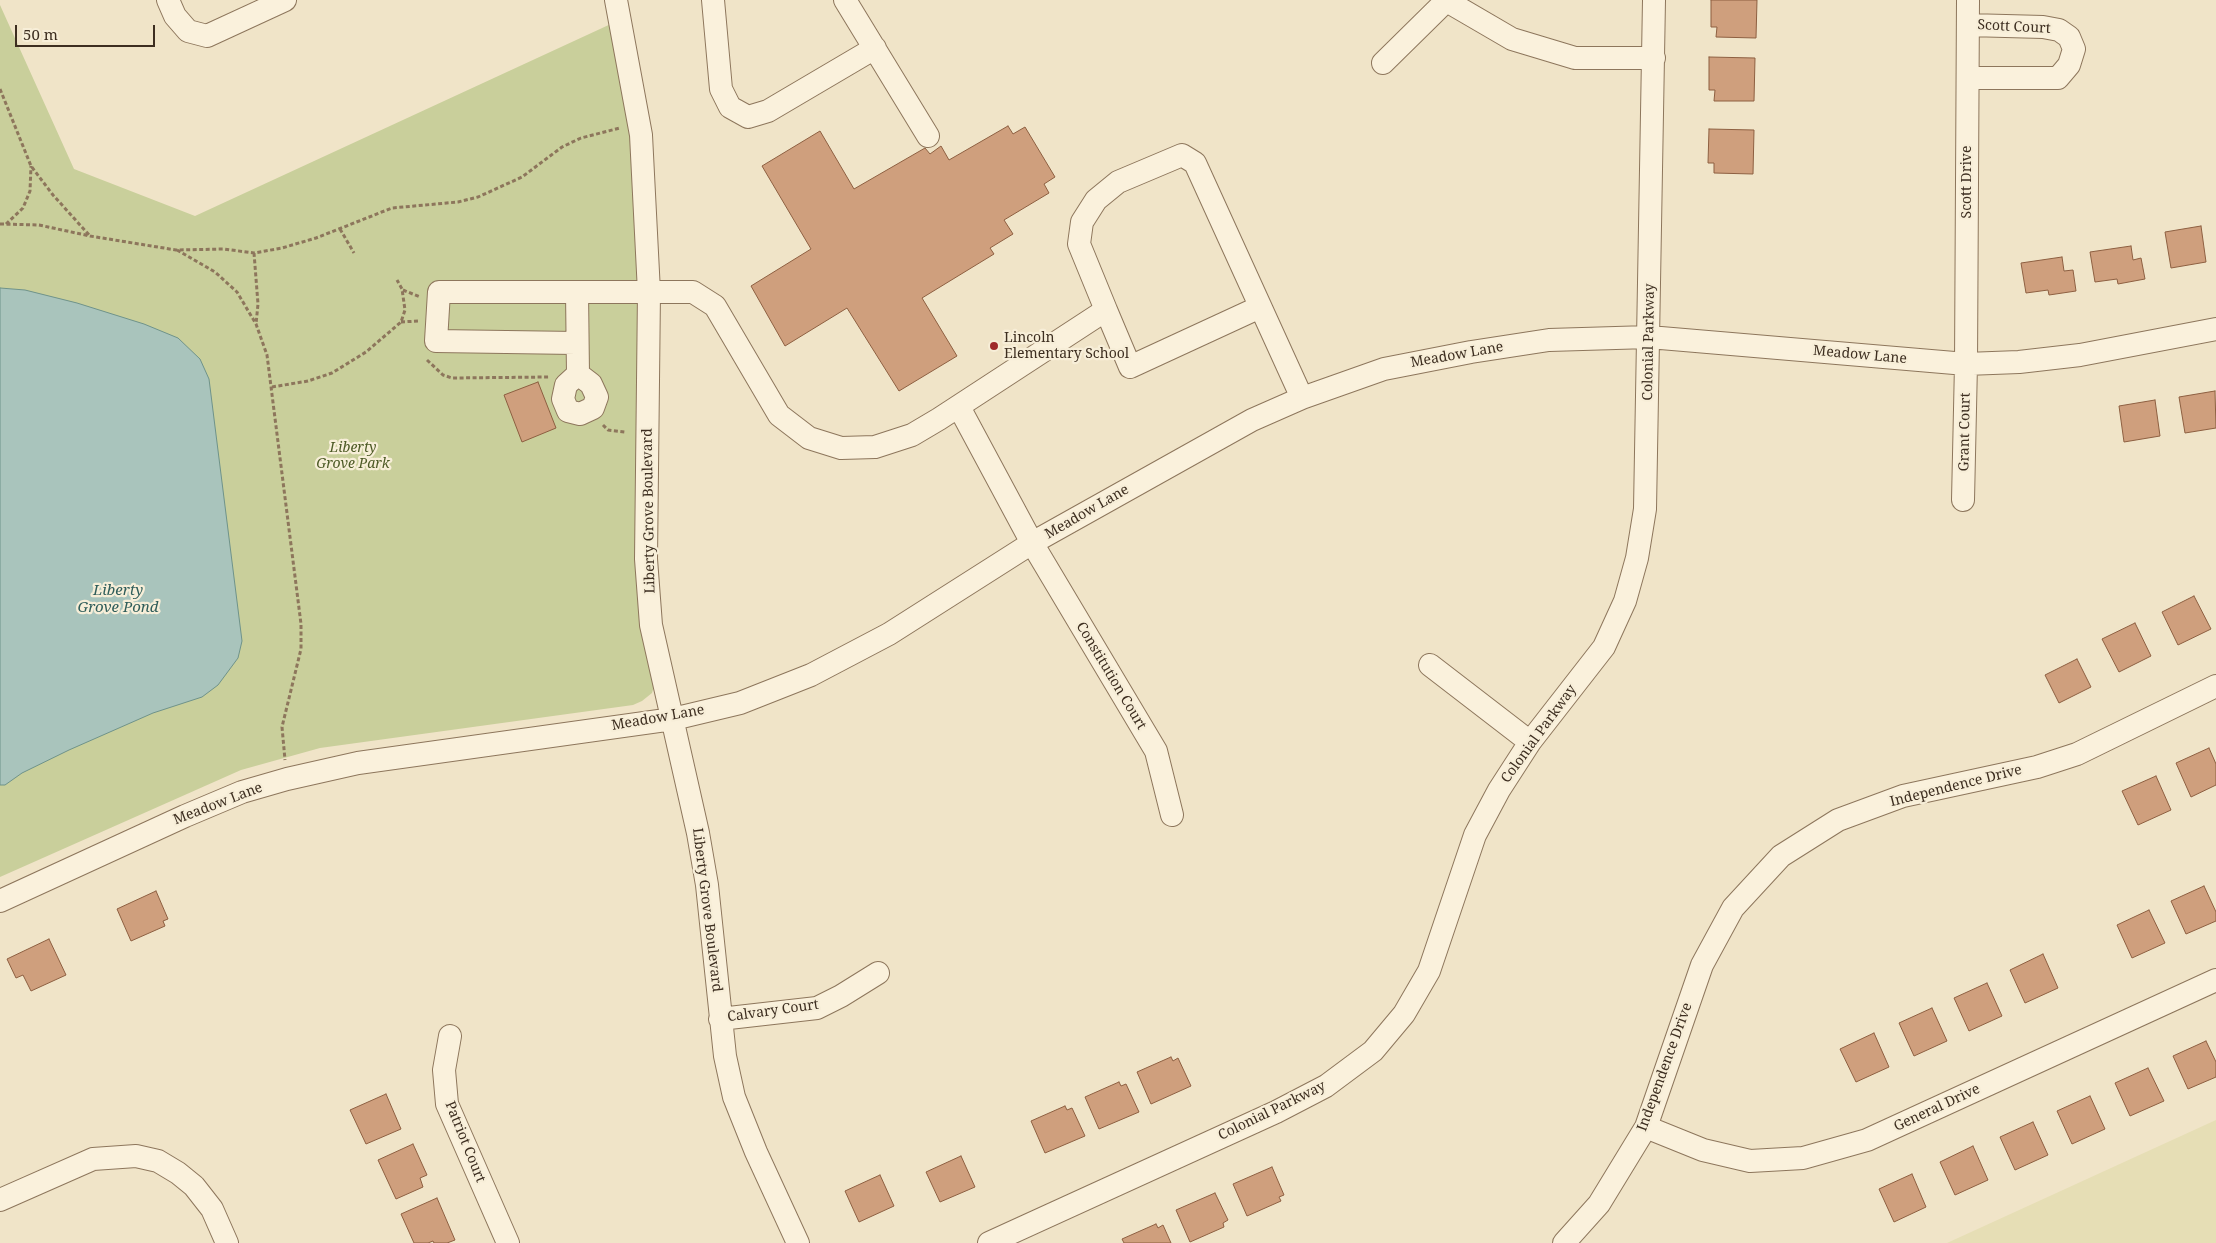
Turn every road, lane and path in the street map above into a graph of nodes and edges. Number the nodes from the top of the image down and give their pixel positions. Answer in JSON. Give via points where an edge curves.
{"nodes":[{"id":1,"x":168,"y":0,"type":"edge"},
{"id":2,"x":286,"y":0,"type":"edge"},
{"id":3,"x":616,"y":0,"type":"edge"},
{"id":4,"x":713,"y":0,"type":"edge"},
{"id":5,"x":845,"y":0,"type":"edge"},
{"id":6,"x":1654,"y":0,"type":"edge"},
{"id":7,"x":1968,"y":0,"type":"edge"},
{"id":8,"x":1445,"y":1,"type":"edge"},
{"id":9,"x":1968,"y":25,"type":"junction"},
{"id":10,"x":875,"y":48,"type":"junction"},
{"id":11,"x":1654,"y":58,"type":"junction"},
{"id":12,"x":1383,"y":63,"type":"dead end"},
{"id":13,"x":1968,"y":78,"type":"junction"},
{"id":14,"x":0,"y":89,"type":"edge"},
{"id":15,"x":639,"y":124,"type":"junction"},
{"id":16,"x":928,"y":136,"type":"dead end"},
{"id":17,"x":31,"y":166,"type":"junction"},
{"id":18,"x":0,"y":224,"type":"edge"},
{"id":19,"x":5,"y":224,"type":"junction"},
{"id":20,"x":340,"y":229,"type":"junction"},
{"id":21,"x":90,"y":236,"type":"junction"},
{"id":22,"x":176,"y":250,"type":"junction"},
{"id":23,"x":254,"y":253,"type":"junction"},
{"id":24,"x":354,"y":253,"type":"dead end"},
{"id":25,"x":397,"y":280,"type":"dead end"},
{"id":26,"x":402,"y":289,"type":"junction"},
{"id":27,"x":577,"y":292,"type":"junction"},
{"id":28,"x":649,"y":292,"type":"junction"},
{"id":29,"x":423,"y":294,"type":"dead end"},
{"id":30,"x":1260,"y":306,"type":"junction"},
{"id":31,"x":1106,"y":310,"type":"junction"},
{"id":32,"x":420,"y":313,"type":"dead end"},
{"id":33,"x":418,"y":321,"type":"junction"},
{"id":34,"x":401,"y":322,"type":"junction"},
{"id":35,"x":256,"y":324,"type":"junction"},
{"id":36,"x":420,"y":329,"type":"dead end"},
{"id":37,"x":2216,"y":330,"type":"edge"},
{"id":38,"x":1649,"y":337,"type":"junction"},
{"id":39,"x":576,"y":343,"type":"junction"},
{"id":40,"x":426,"y":358,"type":"dead end"},
{"id":41,"x":1966,"y":364,"type":"junction"},
{"id":42,"x":578,"y":374,"type":"dead end"},
{"id":43,"x":553,"y":377,"type":"dead end"},
{"id":44,"x":272,"y":387,"type":"junction"},
{"id":45,"x":1302,"y":398,"type":"junction"},
{"id":46,"x":959,"y":407,"type":"junction"},
{"id":47,"x":597,"y":420,"type":"dead end"},
{"id":48,"x":625,"y":432,"type":"dead end"},
{"id":49,"x":1963,"y":500,"type":"dead end"},
{"id":50,"x":1032,"y":543,"type":"junction"},
{"id":51,"x":1430,"y":665,"type":"dead end"},
{"id":52,"x":2216,"y":686,"type":"edge"},
{"id":53,"x":672,"y":719,"type":"junction"},
{"id":54,"x":1530,"y":742,"type":"junction"},
{"id":55,"x":287,"y":779,"type":"junction"},
{"id":56,"x":1172,"y":815,"type":"dead end"},
{"id":57,"x":0,"y":901,"type":"edge"},
{"id":58,"x":878,"y":973,"type":"dead end"},
{"id":59,"x":2216,"y":980,"type":"edge"},
{"id":60,"x":720,"y":1019,"type":"junction"},
{"id":61,"x":450,"y":1036,"type":"dead end"},
{"id":62,"x":1646,"y":1127,"type":"junction"},
{"id":63,"x":0,"y":1200,"type":"edge"},
{"id":64,"x":227,"y":1243,"type":"edge"},
{"id":65,"x":508,"y":1243,"type":"edge"},
{"id":66,"x":798,"y":1243,"type":"edge"},
{"id":67,"x":989,"y":1243,"type":"edge"},
{"id":68,"x":1564,"y":1243,"type":"edge"}],
"edges":[{"from":1,"to":2,"type":"street","via":[[175,16],[188,31],[207,36]]},
{"from":3,"to":15,"type":"street","name":"Liberty Grove Boulevard"},
{"from":4,"to":10,"type":"street","via":[[721,89],[730,107],[748,117],[768,111]]},
{"from":5,"to":10,"type":"street"},
{"from":6,"to":11,"type":"street","name":"Colonial Parkway"},
{"from":7,"to":9,"type":"street","name":"Scott Drive"},
{"from":8,"to":11,"type":"street","via":[[1512,40],[1575,58]]},
{"from":8,"to":12,"type":"street"},
{"from":9,"to":13,"type":"street","name":"Scott Drive"},
{"from":9,"to":13,"type":"street","name":"Scott Court","via":[[2059,30],[2069,36],[2074,49],[2069,65],[2058,78]]},
{"from":10,"to":16,"type":"street"},
{"from":11,"to":38,"type":"street","name":"Colonial Parkway"},
{"from":13,"to":41,"type":"street","name":"Scott Drive"},
{"from":14,"to":17,"type":"path"},
{"from":15,"to":20,"type":"path","via":[[581,138],[562,147],[522,178],[478,197],[392,208]]},
{"from":15,"to":28,"type":"street","name":"Liberty Grove Boulevard"},
{"from":17,"to":19,"type":"path","via":[[30,191],[22,208]]},
{"from":17,"to":21,"type":"path"},
{"from":18,"to":19,"type":"path"},
{"from":19,"to":21,"type":"path","via":[[39,225]]},
{"from":20,"to":23,"type":"path","via":[[282,248]]},
{"from":20,"to":24,"type":"path"},
{"from":21,"to":22,"type":"path"},
{"from":22,"to":23,"type":"path"},
{"from":22,"to":35,"type":"path","via":[[215,272],[237,292]]},
{"from":23,"to":35,"type":"path","via":[[258,304]]},
{"from":25,"to":26,"type":"path"},
{"from":26,"to":29,"type":"path","via":[[422,299]]},
{"from":26,"to":34,"type":"path","via":[[406,310]]},
{"from":27,"to":28,"type":"street"},
{"from":27,"to":39,"type":"street"},
{"from":27,"to":39,"type":"street","via":[[438,292],[436,341]]},
{"from":28,"to":46,"type":"street","via":[[693,292],[715,306],[779,415],[809,438],[841,448],[875,447],[912,435]]},
{"from":28,"to":53,"type":"street","name":"Liberty Grove Boulevard","via":[[646,559],[651,625]]},
{"from":30,"to":31,"type":"street","via":[[1130,367]]},
{"from":30,"to":31,"type":"street","via":[[1195,163],[1182,155],[1118,182],[1096,200],[1082,222],[1079,244]]},
{"from":30,"to":45,"type":"street"},
{"from":31,"to":46,"type":"street"},
{"from":32,"to":33,"type":"path"},
{"from":33,"to":34,"type":"path"},
{"from":33,"to":36,"type":"path"},
{"from":34,"to":44,"type":"path","via":[[366,352],[332,374]]},
{"from":35,"to":44,"type":"path"},
{"from":37,"to":41,"type":"street","name":"Meadow Lane","via":[[2080,355]]},
{"from":38,"to":41,"type":"street","name":"Meadow Lane"},
{"from":38,"to":45,"type":"street","name":"Meadow Lane","via":[[1549,340],[1471,352],[1384,369]]},
{"from":38,"to":54,"type":"street","name":"Colonial Parkway","via":[[1645,509],[1637,558],[1625,601],[1604,647]]},
{"from":39,"to":42,"type":"street"},
{"from":40,"to":43,"type":"path","via":[[443,375],[452,378]]},
{"from":41,"to":49,"type":"street","name":"Grant Court"},
{"from":44,"to":55,"type":"path","via":[[301,624],[300,649],[282,727]]},
{"from":45,"to":50,"type":"street","name":"Meadow Lane","via":[[1252,420]]},
{"from":46,"to":50,"type":"street","name":"Constitution Court"},
{"from":47,"to":48,"type":"path","via":[[608,430]]},
{"from":50,"to":53,"type":"street","name":"Meadow Lane","via":[[889,634],[811,675],[740,702]]},
{"from":50,"to":56,"type":"street","name":"Constitution Court","via":[[1156,751]]},
{"from":51,"to":54,"type":"street"},
{"from":52,"to":62,"type":"street","name":"Independence Drive","via":[[2078,754],[2037,767],[1903,796],[1838,820],[1781,856],[1733,908],[1702,965]]},
{"from":53,"to":55,"type":"street","name":"Meadow Lane","via":[[358,763]]},
{"from":53,"to":60,"type":"street","name":"Liberty Grove Boulevard","via":[[705,876]]},
{"from":54,"to":67,"type":"street","name":"Colonial Parkway","via":[[1475,834],[1428,971],[1404,1014],[1373,1051],[1326,1086],[1276,1112]]},
{"from":55,"to":57,"type":"street","name":"Meadow Lane","via":[[242,792],[185,816]]},
{"from":58,"to":60,"type":"street","name":"Calvary Court","via":[[817,1008]]},
{"from":59,"to":62,"type":"street","name":"General Drive","via":[[1867,1140],[1803,1158],[1750,1162],[1704,1150]]},
{"from":60,"to":66,"type":"street","name":"Liberty Grove Boulevard","via":[[734,1097]]},
{"from":61,"to":65,"type":"street","name":"Patriot Court","via":[[444,1070],[446,1104]]},
{"from":62,"to":68,"type":"street","name":"Independence Drive","via":[[1599,1204]]},
{"from":63,"to":64,"type":"street","via":[[93,1159],[136,1156],[158,1162],[194,1186],[212,1209]]}]}
